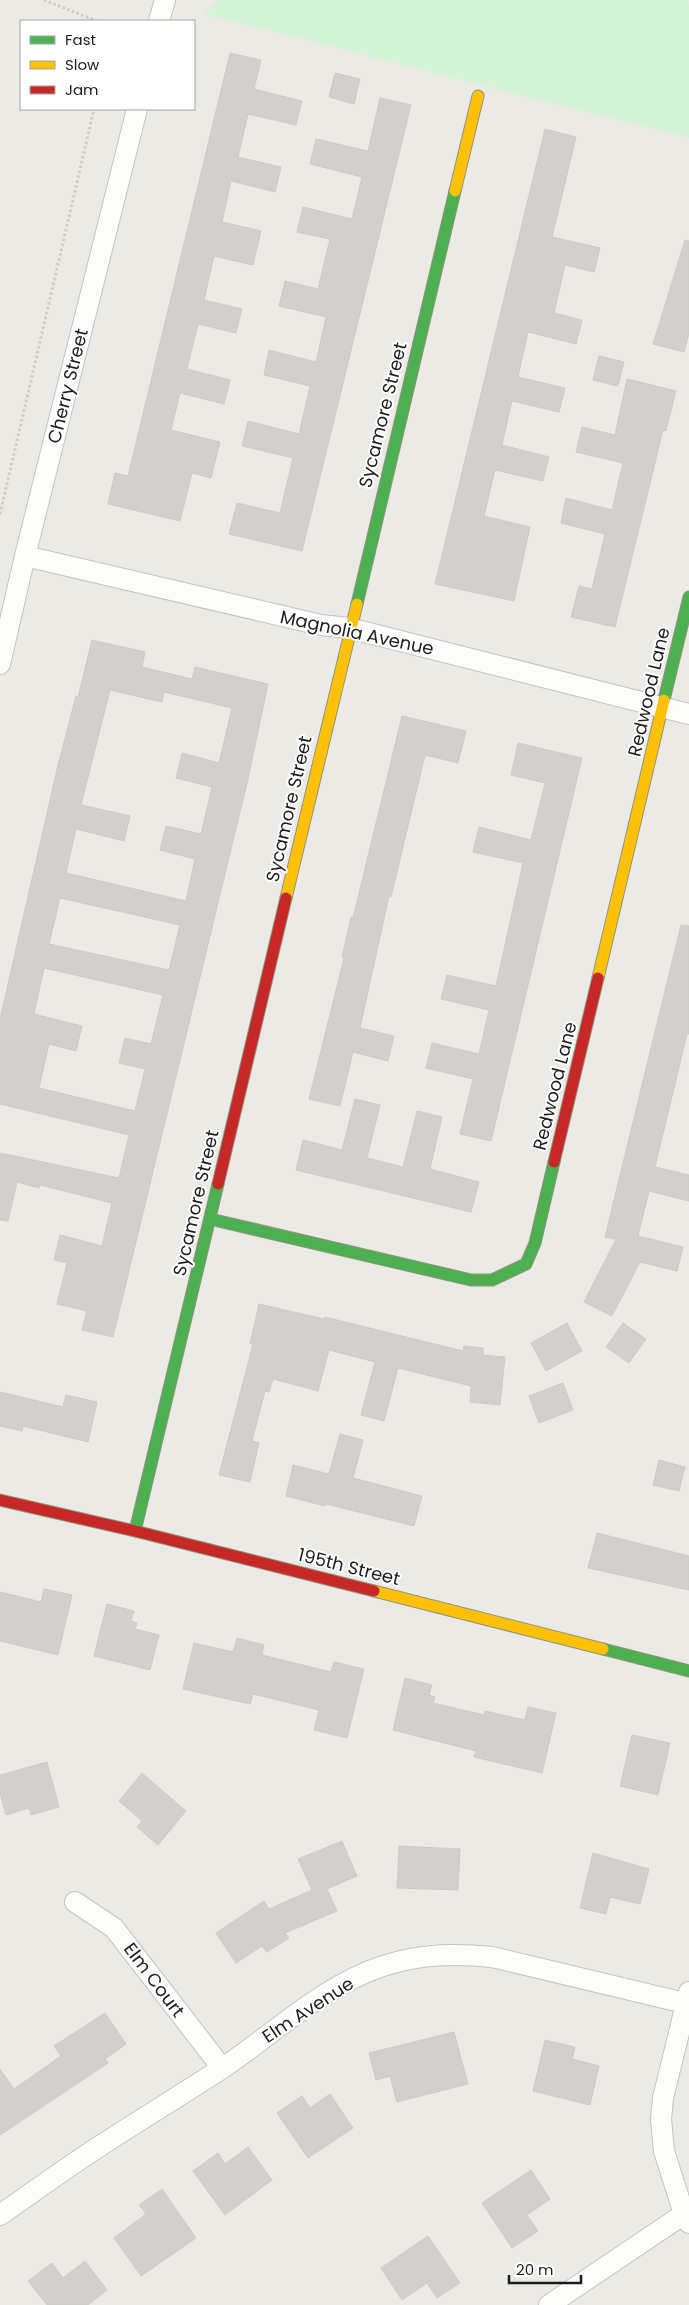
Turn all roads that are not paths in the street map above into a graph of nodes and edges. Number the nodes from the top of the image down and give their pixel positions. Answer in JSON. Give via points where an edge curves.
{"nodes":[{"id":1,"x":165,"y":0,"type":"edge"},
{"id":2,"x":159,"y":20,"type":"edge"},
{"id":3,"x":478,"y":96,"type":"dead end"},
{"id":4,"x":137,"y":110,"type":"edge"},
{"id":5,"x":25,"y":556,"type":"junction"},
{"id":6,"x":689,"y":597,"type":"edge"},
{"id":7,"x":350,"y":628,"type":"junction"},
{"id":8,"x":0,"y":664,"type":"edge"},
{"id":9,"x":664,"y":708,"type":"junction"},
{"id":10,"x":689,"y":714,"type":"edge"},
{"id":11,"x":210,"y":1219,"type":"junction"},
{"id":12,"x":0,"y":1500,"type":"edge"},
{"id":13,"x":135,"y":1531,"type":"junction"},
{"id":14,"x":689,"y":1671,"type":"edge"},
{"id":15,"x":75,"y":1902,"type":"dead end"},
{"id":16,"x":688,"y":1999,"type":"edge"},
{"id":17,"x":222,"y":2068,"type":"junction"},
{"id":18,"x":0,"y":2215,"type":"edge"},
{"id":19,"x":686,"y":2218,"type":"edge"},
{"id":20,"x":549,"y":2305,"type":"edge"}],
"edges":[{"from":1,"to":2,"type":"street"},
{"from":3,"to":7,"type":"street","name":"Sycamore Street"},
{"from":4,"to":5,"type":"street","name":"Cherry Street"},
{"from":5,"to":7,"type":"street","name":"Magnolia Avenue","via":[[321,625]]},
{"from":5,"to":8,"type":"street","name":"Cherry Street"},
{"from":6,"to":9,"type":"street","name":"Redwood Lane"},
{"from":7,"to":9,"type":"street","name":"Magnolia Avenue"},
{"from":7,"to":11,"type":"street","name":"Sycamore Street"},
{"from":9,"to":10,"type":"street","name":"Magnolia Avenue"},
{"from":9,"to":11,"type":"street","name":"Redwood Lane","via":[[535,1243],[526,1264],[492,1280],[470,1280]]},
{"from":11,"to":13,"type":"street","name":"Sycamore Street"},
{"from":12,"to":13,"type":"street","name":"195th Street"},
{"from":13,"to":14,"type":"street","name":"195th Street"},
{"from":15,"to":17,"type":"street","name":"Elm Court","via":[[114,1928]]},
{"from":16,"to":17,"type":"street","name":"Elm Avenue","via":[[492,1957],[462,1954],[411,1958],[382,1966],[342,1984]]},
{"from":16,"to":19,"type":"street","via":[[663,2098],[661,2119],[664,2151]]},
{"from":17,"to":18,"type":"street","name":"Elm Avenue","via":[[98,2147]]},
{"from":19,"to":20,"type":"street"}]}
